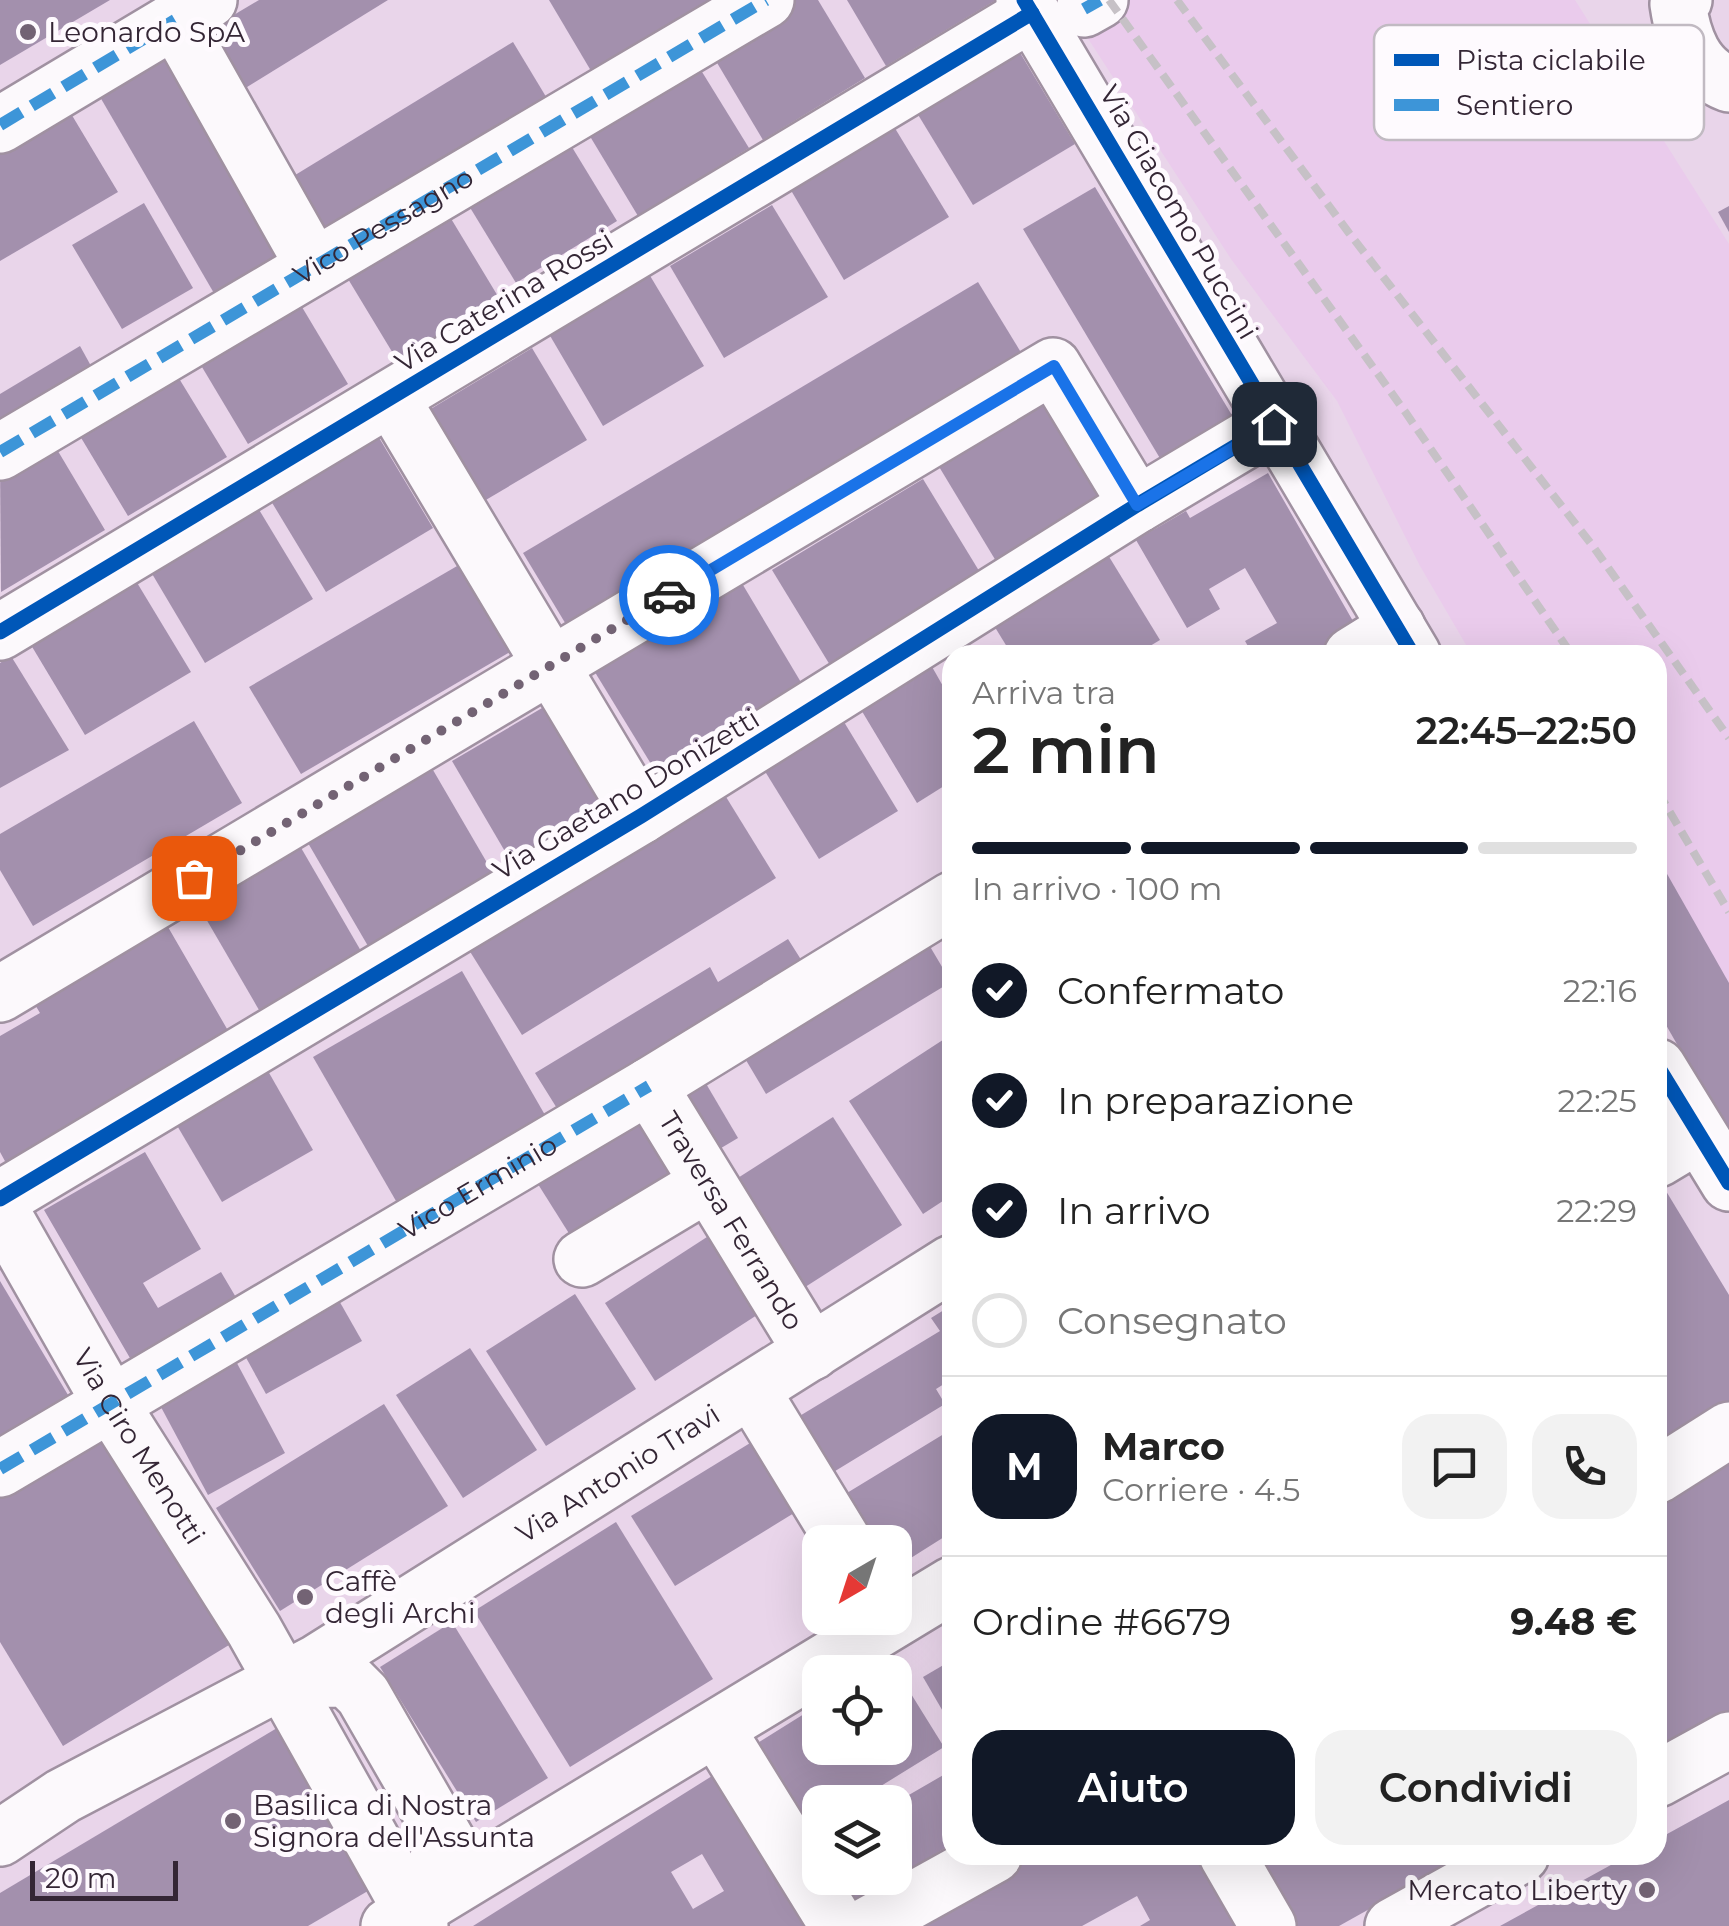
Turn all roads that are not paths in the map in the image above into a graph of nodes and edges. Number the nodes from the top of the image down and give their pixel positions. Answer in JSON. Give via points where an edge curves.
{"nodes":[{"id":1,"x":766,"y":0,"type":"edge"},
{"id":2,"x":1060,"y":6,"type":"edge"},
{"id":3,"x":175,"y":7,"type":"edge"},
{"id":4,"x":1704,"y":67,"type":"edge"},
{"id":5,"x":1729,"y":84,"type":"edge"},
{"id":6,"x":0,"y":85,"type":"edge"},
{"id":7,"x":0,"y":125,"type":"edge"},
{"id":8,"x":313,"y":266,"type":"junction"},
{"id":9,"x":391,"y":398,"type":"junction"},
{"id":10,"x":1274,"y":424,"type":"junction"},
{"id":11,"x":0,"y":452,"type":"edge"},
{"id":12,"x":1137,"y":505,"type":"junction"},
{"id":13,"x":0,"y":632,"type":"edge"},
{"id":14,"x":1386,"y":645,"type":"edge"},
{"id":15,"x":551,"y":665,"type":"junction"},
{"id":16,"x":641,"y":816,"type":"junction"},
{"id":17,"x":942,"y":906,"type":"edge"},
{"id":18,"x":0,"y":994,"type":"edge"},
{"id":19,"x":650,"y":1086,"type":"junction"},
{"id":20,"x":1667,"y":1102,"type":"edge"},
{"id":21,"x":1678,"y":1147,"type":"edge"},
{"id":22,"x":1729,"y":1183,"type":"edge"},
{"id":23,"x":707,"y":1184,"type":"junction"},
{"id":24,"x":0,"y":1199,"type":"edge"},
{"id":25,"x":0,"y":1209,"type":"edge"},
{"id":26,"x":582,"y":1259,"type":"dead end"},
{"id":27,"x":942,"y":1270,"type":"edge"},
{"id":28,"x":812,"y":1352,"type":"junction"},
{"id":29,"x":752,"y":1392,"type":"junction"},
{"id":30,"x":111,"y":1404,"type":"junction"},
{"id":31,"x":1729,"y":1430,"type":"edge"},
{"id":32,"x":1667,"y":1468,"type":"edge"},
{"id":33,"x":0,"y":1469,"type":"edge"},
{"id":34,"x":834,"y":1525,"type":"edge"},
{"id":35,"x":942,"y":1591,"type":"edge"},
{"id":36,"x":912,"y":1608,"type":"edge"},
{"id":37,"x":866,"y":1635,"type":"edge"},
{"id":38,"x":281,"y":1680,"type":"junction"},
{"id":39,"x":717,"y":1730,"type":"junction"},
{"id":40,"x":1729,"y":1740,"type":"edge"},
{"id":41,"x":1667,"y":1774,"type":"edge"},
{"id":42,"x":0,"y":1838,"type":"edge"},
{"id":43,"x":976,"y":1865,"type":"edge"},
{"id":44,"x":1233,"y":1865,"type":"edge"},
{"id":45,"x":1503,"y":1865,"type":"edge"},
{"id":46,"x":407,"y":1922,"type":"edge"},
{"id":47,"x":838,"y":1926,"type":"edge"},
{"id":48,"x":866,"y":1926,"type":"edge"},
{"id":49,"x":1268,"y":1926,"type":"edge"},
{"id":50,"x":1393,"y":1926,"type":"edge"}],
"edges":[{"from":1,"to":8,"type":"street","name":"Vico Pessagno"},
{"from":2,"to":9,"type":"street","name":"Via Caterina Rossi"},
{"from":2,"to":10,"type":"street","name":"Via Giacomo Puccini"},
{"from":3,"to":6,"type":"street"},
{"from":3,"to":7,"type":"street"},
{"from":3,"to":8,"type":"street"},
{"from":4,"to":5,"type":"street"},
{"from":8,"to":11,"type":"street","name":"Vico Pessagno"},
{"from":9,"to":13,"type":"street","name":"Via Caterina Rossi"},
{"from":9,"to":15,"type":"street"},
{"from":10,"to":12,"type":"street","name":"Via Gaetano Donizetti"},
{"from":10,"to":14,"type":"street","name":"Via Giacomo Puccini"},
{"from":12,"to":15,"type":"street","via":[[1054,366]]},
{"from":12,"to":16,"type":"street","name":"Via Gaetano Donizetti"},
{"from":15,"to":16,"type":"street"},
{"from":15,"to":18,"type":"street"},
{"from":16,"to":24,"type":"street","name":"Via Gaetano Donizetti"},
{"from":17,"to":19,"type":"street","name":"Vico Erminio"},
{"from":19,"to":23,"type":"street","name":"Traversa Ferrando"},
{"from":19,"to":30,"type":"street","name":"Vico Erminio"},
{"from":20,"to":21,"type":"street"},
{"from":21,"to":22,"type":"street"},
{"from":23,"to":26,"type":"street"},
{"from":23,"to":28,"type":"street","name":"Traversa Ferrando"},
{"from":25,"to":30,"type":"street","name":"Via Ciro Menotti"},
{"from":27,"to":28,"type":"street","name":"Via Antonio Travi"},
{"from":28,"to":29,"type":"street","name":"Via Antonio Travi"},
{"from":29,"to":34,"type":"street"},
{"from":29,"to":38,"type":"street","name":"Via Antonio Travi"},
{"from":30,"to":33,"type":"street","name":"Vico Erminio"},
{"from":30,"to":38,"type":"street","name":"Via Ciro Menotti"},
{"from":31,"to":32,"type":"street"},
{"from":35,"to":36,"type":"street"},
{"from":37,"to":39,"type":"street"},
{"from":38,"to":42,"type":"street","name":"Via Antonio Travi","via":[[63,1796]]},
{"from":38,"to":46,"type":"street","via":[[347,1679],[363,1695],[447,1841]]},
{"from":39,"to":46,"type":"street"},
{"from":39,"to":47,"type":"street"},
{"from":40,"to":41,"type":"street"},
{"from":43,"to":48,"type":"street"},
{"from":44,"to":49,"type":"street"},
{"from":45,"to":50,"type":"street"}]}
